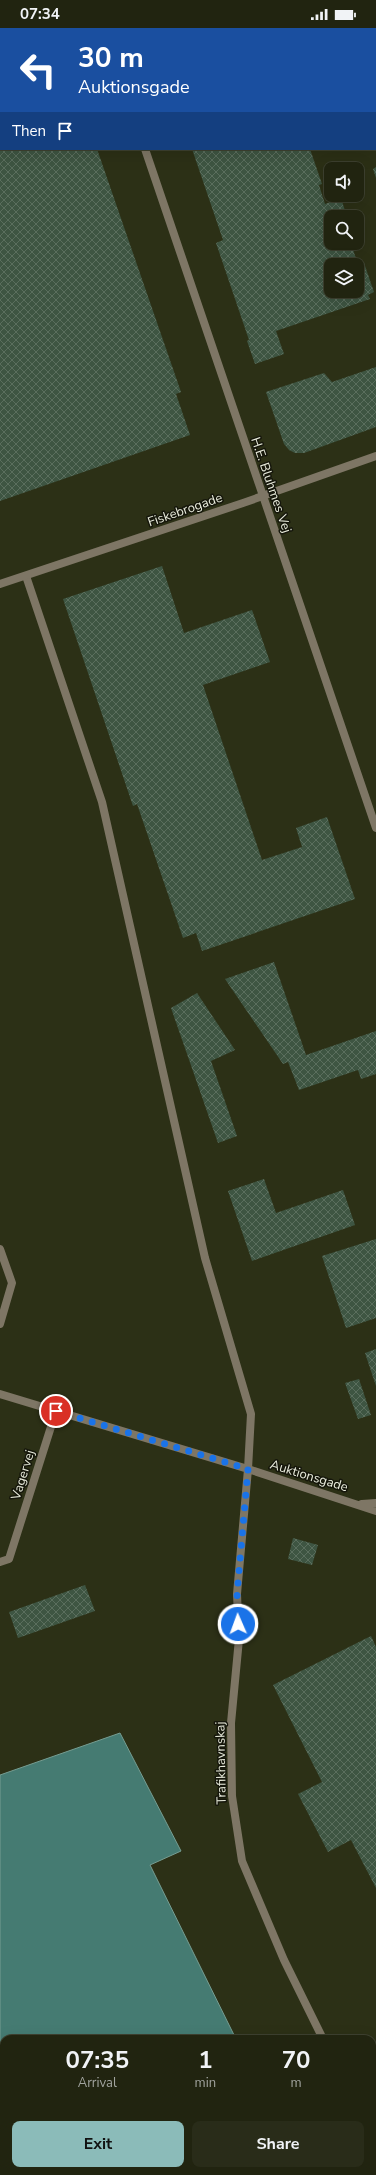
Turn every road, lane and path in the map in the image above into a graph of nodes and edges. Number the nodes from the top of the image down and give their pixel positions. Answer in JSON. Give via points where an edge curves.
{"nodes":[{"id":1,"x":145,"y":150,"type":"edge"},
{"id":2,"x":376,"y":456,"type":"edge"},
{"id":3,"x":262,"y":496,"type":"junction"},
{"id":4,"x":26,"y":576,"type":"junction"},
{"id":5,"x":0,"y":584,"type":"edge"},
{"id":6,"x":376,"y":828,"type":"edge"},
{"id":7,"x":0,"y":1249,"type":"edge"},
{"id":8,"x":0,"y":1324,"type":"edge"},
{"id":9,"x":0,"y":1394,"type":"edge"},
{"id":10,"x":56,"y":1411,"type":"junction"},
{"id":11,"x":248,"y":1469,"type":"junction"},
{"id":12,"x":376,"y":1502,"type":"edge"},
{"id":13,"x":359,"y":1504,"type":"junction"},
{"id":14,"x":376,"y":1511,"type":"edge"},
{"id":15,"x":0,"y":1562,"type":"edge"},
{"id":16,"x":321,"y":2035,"type":"edge"}],
"edges":[{"from":1,"to":3,"type":"street","name":"H.E. Bluhmes Vej"},
{"from":2,"to":3,"type":"street","name":"Fiskebrogade"},
{"from":3,"to":4,"type":"street","name":"Fiskebrogade"},
{"from":3,"to":6,"type":"street","name":"H.E. Bluhmes Vej"},
{"from":4,"to":5,"type":"street","name":"Fiskebrogade"},
{"from":4,"to":11,"type":"street","name":"Trafikhavnskaj","via":[[102,802],[205,1258],[251,1414]]},
{"from":7,"to":8,"type":"street","via":[[12,1284]]},
{"from":9,"to":10,"type":"street","name":"Auktionsgade"},
{"from":10,"to":11,"type":"street","name":"Auktionsgade"},
{"from":10,"to":15,"type":"street","name":"Vagervej","via":[[9,1559]]},
{"from":11,"to":13,"type":"street","name":"Auktionsgade"},
{"from":11,"to":16,"type":"street","name":"Trafikhavnskaj","via":[[237,1594],[239,1639],[232,1724],[232,1796],[242,1861],[284,1960]]},
{"from":12,"to":13,"type":"street","name":"Auktionsgade"},
{"from":13,"to":14,"type":"street","name":"Auktionsgade"}]}
